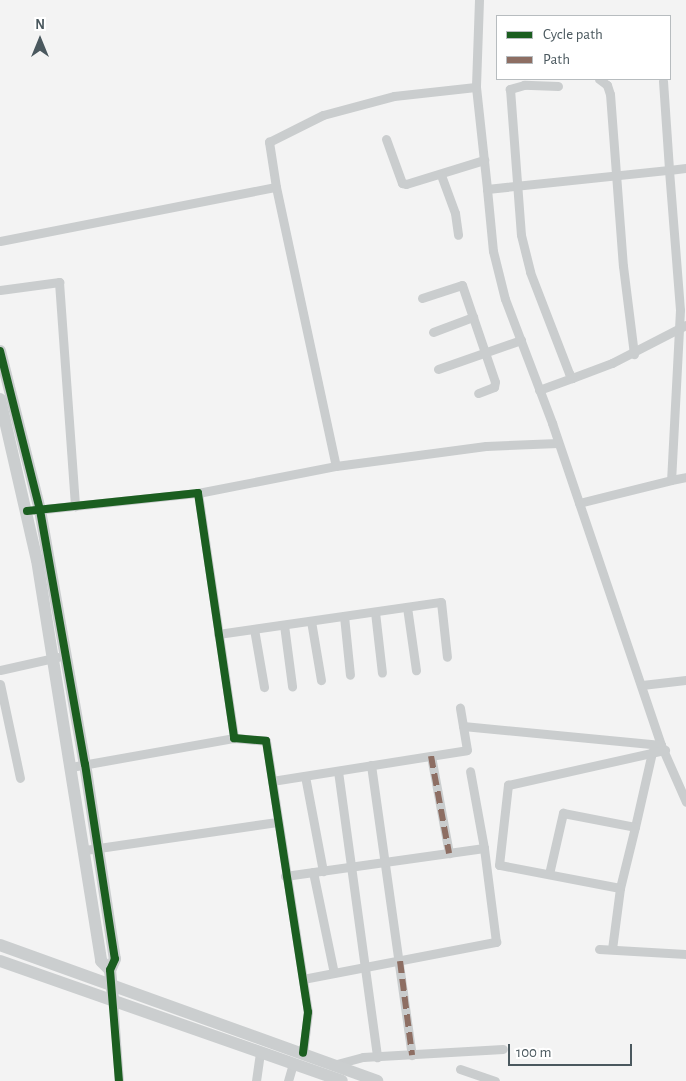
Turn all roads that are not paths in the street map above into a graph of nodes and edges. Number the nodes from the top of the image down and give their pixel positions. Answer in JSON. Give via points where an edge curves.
{"nodes":[{"id":1,"x":478,"y":0,"type":"edge"},
{"id":2,"x":600,"y":80,"type":"edge"},
{"id":3,"x":663,"y":81,"type":"dead end"},
{"id":4,"x":558,"y":86,"type":"dead end"},
{"id":5,"x":476,"y":87,"type":"junction"},
{"id":6,"x":386,"y":139,"type":"dead end"},
{"id":7,"x":484,"y":160,"type":"junction"},
{"id":8,"x":686,"y":168,"type":"edge"},
{"id":9,"x":669,"y":170,"type":"junction"},
{"id":10,"x":440,"y":175,"type":"junction"},
{"id":11,"x":616,"y":175,"type":"junction"},
{"id":12,"x":517,"y":185,"type":"junction"},
{"id":13,"x":276,"y":187,"type":"junction"},
{"id":14,"x":487,"y":189,"type":"junction"},
{"id":15,"x":458,"y":235,"type":"dead end"},
{"id":16,"x":0,"y":241,"type":"edge"},
{"id":17,"x":0,"y":290,"type":"edge"},
{"id":18,"x":422,"y":298,"type":"dead end"},
{"id":19,"x":473,"y":317,"type":"junction"},
{"id":20,"x":682,"y":326,"type":"edge"},
{"id":21,"x":433,"y":332,"type":"dead end"},
{"id":22,"x":521,"y":340,"type":"junction"},
{"id":23,"x":0,"y":351,"type":"edge"},
{"id":24,"x":485,"y":352,"type":"junction"},
{"id":25,"x":634,"y":354,"type":"junction"},
{"id":26,"x":438,"y":369,"type":"dead end"},
{"id":27,"x":572,"y":378,"type":"junction"},
{"id":28,"x":540,"y":390,"type":"junction"},
{"id":29,"x":478,"y":393,"type":"dead end"},
{"id":30,"x":0,"y":399,"type":"edge"},
{"id":31,"x":558,"y":443,"type":"junction"},
{"id":32,"x":336,"y":466,"type":"junction"},
{"id":33,"x":686,"y":477,"type":"edge"},
{"id":34,"x":671,"y":480,"type":"junction"},
{"id":35,"x":198,"y":493,"type":"junction"},
{"id":36,"x":579,"y":503,"type":"junction"},
{"id":37,"x":75,"y":506,"type":"junction"},
{"id":38,"x":34,"y":510,"type":"junction"},
{"id":39,"x":407,"y":607,"type":"junction"},
{"id":40,"x":375,"y":612,"type":"junction"},
{"id":41,"x":344,"y":616,"type":"junction"},
{"id":42,"x":311,"y":621,"type":"junction"},
{"id":43,"x":284,"y":625,"type":"junction"},
{"id":44,"x":254,"y":629,"type":"junction"},
{"id":45,"x":218,"y":634,"type":"junction"},
{"id":46,"x":66,"y":656,"type":"junction"},
{"id":47,"x":447,"y":657,"type":"dead end"},
{"id":48,"x":52,"y":658,"type":"junction"},
{"id":49,"x":0,"y":670,"type":"edge"},
{"id":50,"x":416,"y":670,"type":"dead end"},
{"id":51,"x":382,"y":673,"type":"dead end"},
{"id":52,"x":350,"y":675,"type":"dead end"},
{"id":53,"x":321,"y":680,"type":"dead end"},
{"id":54,"x":686,"y":680,"type":"edge"},
{"id":55,"x":0,"y":684,"type":"edge"},
{"id":56,"x":642,"y":685,"type":"junction"},
{"id":57,"x":292,"y":686,"type":"dead end"},
{"id":58,"x":264,"y":687,"type":"dead end"},
{"id":59,"x":460,"y":708,"type":"dead end"},
{"id":60,"x":463,"y":726,"type":"junction"},
{"id":61,"x":234,"y":738,"type":"junction"},
{"id":62,"x":663,"y":747,"type":"junction"},
{"id":63,"x":652,"y":752,"type":"junction"},
{"id":64,"x":431,"y":756,"type":"junction"},
{"id":65,"x":85,"y":764,"type":"junction"},
{"id":66,"x":371,"y":765,"type":"junction"},
{"id":67,"x":71,"y":767,"type":"junction"},
{"id":68,"x":338,"y":770,"type":"junction"},
{"id":69,"x":470,"y":771,"type":"dead end"},
{"id":70,"x":305,"y":776,"type":"junction"},
{"id":71,"x":20,"y":778,"type":"dead end"},
{"id":72,"x":272,"y":781,"type":"junction"},
{"id":73,"x":686,"y":802,"type":"edge"},
{"id":74,"x":277,"y":822,"type":"junction"},
{"id":75,"x":636,"y":827,"type":"junction"},
{"id":76,"x":484,"y":848,"type":"junction"},
{"id":77,"x":91,"y":849,"type":"junction"},
{"id":78,"x":449,"y":853,"type":"junction"},
{"id":79,"x":384,"y":863,"type":"junction"},
{"id":80,"x":349,"y":868,"type":"junction"},
{"id":81,"x":318,"y":872,"type":"junction"},
{"id":82,"x":549,"y":874,"type":"junction"},
{"id":83,"x":285,"y":876,"type":"junction"},
{"id":84,"x":620,"y":888,"type":"junction"},
{"id":85,"x":0,"y":945,"type":"edge"},
{"id":86,"x":599,"y":949,"type":"dead end"},
{"id":87,"x":612,"y":950,"type":"junction"},
{"id":88,"x":686,"y":954,"type":"edge"},
{"id":89,"x":0,"y":961,"type":"edge"},
{"id":90,"x":400,"y":961,"type":"junction"},
{"id":91,"x":364,"y":968,"type":"junction"},
{"id":92,"x":334,"y":973,"type":"junction"},
{"id":93,"x":303,"y":979,"type":"junction"},
{"id":94,"x":111,"y":985,"type":"junction"},
{"id":95,"x":113,"y":1000,"type":"junction"},
{"id":96,"x":504,"y":1049,"type":"dead end"},
{"id":97,"x":260,"y":1051,"type":"junction"},
{"id":98,"x":303,"y":1053,"type":"junction"},
{"id":99,"x":412,"y":1055,"type":"junction"},
{"id":100,"x":377,"y":1057,"type":"junction"},
{"id":101,"x":293,"y":1063,"type":"junction"},
{"id":102,"x":460,"y":1069,"type":"dead end"},
{"id":103,"x":330,"y":1074,"type":"edge"},
{"id":104,"x":119,"y":1081,"type":"edge"},
{"id":105,"x":256,"y":1081,"type":"edge"},
{"id":106,"x":288,"y":1081,"type":"edge"},
{"id":107,"x":342,"y":1081,"type":"edge"},
{"id":108,"x":377,"y":1081,"type":"edge"},
{"id":109,"x":495,"y":1081,"type":"edge"}],
"edges":[{"from":1,"to":5,"type":"street"},
{"from":2,"to":11,"type":"street","via":[[607,85],[610,94]]},
{"from":3,"to":9,"type":"street"},
{"from":4,"to":12,"type":"street","via":[[524,85],[510,89]]},
{"from":5,"to":7,"type":"street"},
{"from":5,"to":13,"type":"street","via":[[377,100],[323,115],[269,142]]},
{"from":6,"to":10,"type":"street","via":[[402,183],[410,184]]},
{"from":7,"to":10,"type":"street"},
{"from":7,"to":14,"type":"street"},
{"from":8,"to":9,"type":"street"},
{"from":9,"to":11,"type":"street"},
{"from":9,"to":20,"type":"street"},
{"from":10,"to":15,"type":"street","via":[[456,213]]},
{"from":11,"to":12,"type":"street"},
{"from":11,"to":25,"type":"street"},
{"from":12,"to":14,"type":"street"},
{"from":12,"to":27,"type":"street","via":[[521,235],[530,272]]},
{"from":13,"to":16,"type":"street"},
{"from":13,"to":32,"type":"street"},
{"from":14,"to":22,"type":"street","via":[[494,251],[505,299]]},
{"from":17,"to":37,"type":"street","via":[[59,282]]},
{"from":18,"to":19,"type":"street","via":[[461,284]]},
{"from":19,"to":21,"type":"street"},
{"from":19,"to":24,"type":"street"},
{"from":20,"to":25,"type":"street"},
{"from":20,"to":34,"type":"street"},
{"from":22,"to":24,"type":"street"},
{"from":22,"to":28,"type":"street"},
{"from":23,"to":38,"type":"street"},
{"from":24,"to":26,"type":"street"},
{"from":24,"to":29,"type":"street","via":[[495,386]]},
{"from":25,"to":27,"type":"street"},
{"from":27,"to":28,"type":"street"},
{"from":28,"to":31,"type":"street"},
{"from":30,"to":38,"type":"street"},
{"from":31,"to":32,"type":"street","via":[[486,446]]},
{"from":31,"to":36,"type":"street"},
{"from":32,"to":35,"type":"street"},
{"from":33,"to":34,"type":"street"},
{"from":34,"to":36,"type":"street"},
{"from":35,"to":37,"type":"street"},
{"from":35,"to":45,"type":"street"},
{"from":36,"to":56,"type":"street"},
{"from":37,"to":38,"type":"street"},
{"from":38,"to":46,"type":"street"},
{"from":38,"to":48,"type":"street"},
{"from":39,"to":40,"type":"street"},
{"from":39,"to":47,"type":"street","via":[[441,602]]},
{"from":39,"to":50,"type":"street"},
{"from":40,"to":41,"type":"street"},
{"from":40,"to":51,"type":"street"},
{"from":41,"to":42,"type":"street"},
{"from":41,"to":52,"type":"street"},
{"from":42,"to":43,"type":"street"},
{"from":42,"to":53,"type":"street"},
{"from":43,"to":44,"type":"street"},
{"from":43,"to":57,"type":"street"},
{"from":44,"to":45,"type":"street"},
{"from":44,"to":58,"type":"street"},
{"from":45,"to":61,"type":"street"},
{"from":46,"to":48,"type":"street"},
{"from":46,"to":65,"type":"street"},
{"from":48,"to":49,"type":"street"},
{"from":48,"to":67,"type":"street"},
{"from":54,"to":56,"type":"street"},
{"from":55,"to":71,"type":"street"},
{"from":56,"to":62,"type":"street"},
{"from":59,"to":60,"type":"street"},
{"from":60,"to":62,"type":"street"},
{"from":60,"to":64,"type":"street","via":[[467,750]]},
{"from":61,"to":65,"type":"street"},
{"from":61,"to":72,"type":"street","via":[[266,741]]},
{"from":62,"to":63,"type":"street"},
{"from":62,"to":73,"type":"street"},
{"from":63,"to":75,"type":"street"},
{"from":63,"to":82,"type":"street","via":[[508,785],[499,865]]},
{"from":64,"to":66,"type":"street"},
{"from":64,"to":78,"type":"street"},
{"from":65,"to":67,"type":"street"},
{"from":65,"to":77,"type":"street"},
{"from":66,"to":68,"type":"street"},
{"from":66,"to":79,"type":"street"},
{"from":67,"to":77,"type":"street"},
{"from":68,"to":70,"type":"street"},
{"from":68,"to":80,"type":"street"},
{"from":69,"to":76,"type":"street"},
{"from":70,"to":72,"type":"street"},
{"from":70,"to":81,"type":"street"},
{"from":72,"to":74,"type":"street"},
{"from":74,"to":77,"type":"street"},
{"from":74,"to":83,"type":"street"},
{"from":75,"to":82,"type":"street","via":[[563,813]]},
{"from":75,"to":84,"type":"street"},
{"from":76,"to":78,"type":"street"},
{"from":76,"to":90,"type":"street","via":[[496,942]]},
{"from":77,"to":94,"type":"street","via":[[115,959],[110,970]]},
{"from":78,"to":79,"type":"street"},
{"from":79,"to":80,"type":"street"},
{"from":79,"to":90,"type":"street"},
{"from":80,"to":81,"type":"street"},
{"from":80,"to":91,"type":"street"},
{"from":81,"to":83,"type":"street"},
{"from":81,"to":92,"type":"street"},
{"from":82,"to":84,"type":"street"},
{"from":83,"to":93,"type":"street"},
{"from":84,"to":87,"type":"street"},
{"from":85,"to":94,"type":"street"},
{"from":86,"to":87,"type":"street"},
{"from":87,"to":88,"type":"street"},
{"from":89,"to":95,"type":"street"},
{"from":90,"to":91,"type":"street"},
{"from":90,"to":99,"type":"street"},
{"from":91,"to":92,"type":"street"},
{"from":91,"to":100,"type":"street"},
{"from":92,"to":93,"type":"street"},
{"from":93,"to":98,"type":"street","via":[[308,1012]]},
{"from":94,"to":95,"type":"street"},
{"from":94,"to":98,"type":"street"},
{"from":95,"to":97,"type":"street"},
{"from":95,"to":104,"type":"street"},
{"from":96,"to":99,"type":"street"},
{"from":97,"to":101,"type":"street"},
{"from":97,"to":105,"type":"street"},
{"from":98,"to":103,"type":"street"},
{"from":99,"to":100,"type":"street"},
{"from":100,"to":103,"type":"street"},
{"from":101,"to":103,"type":"street"},
{"from":101,"to":106,"type":"street"},
{"from":102,"to":109,"type":"street"},
{"from":103,"to":107,"type":"street"},
{"from":103,"to":108,"type":"street"}]}
